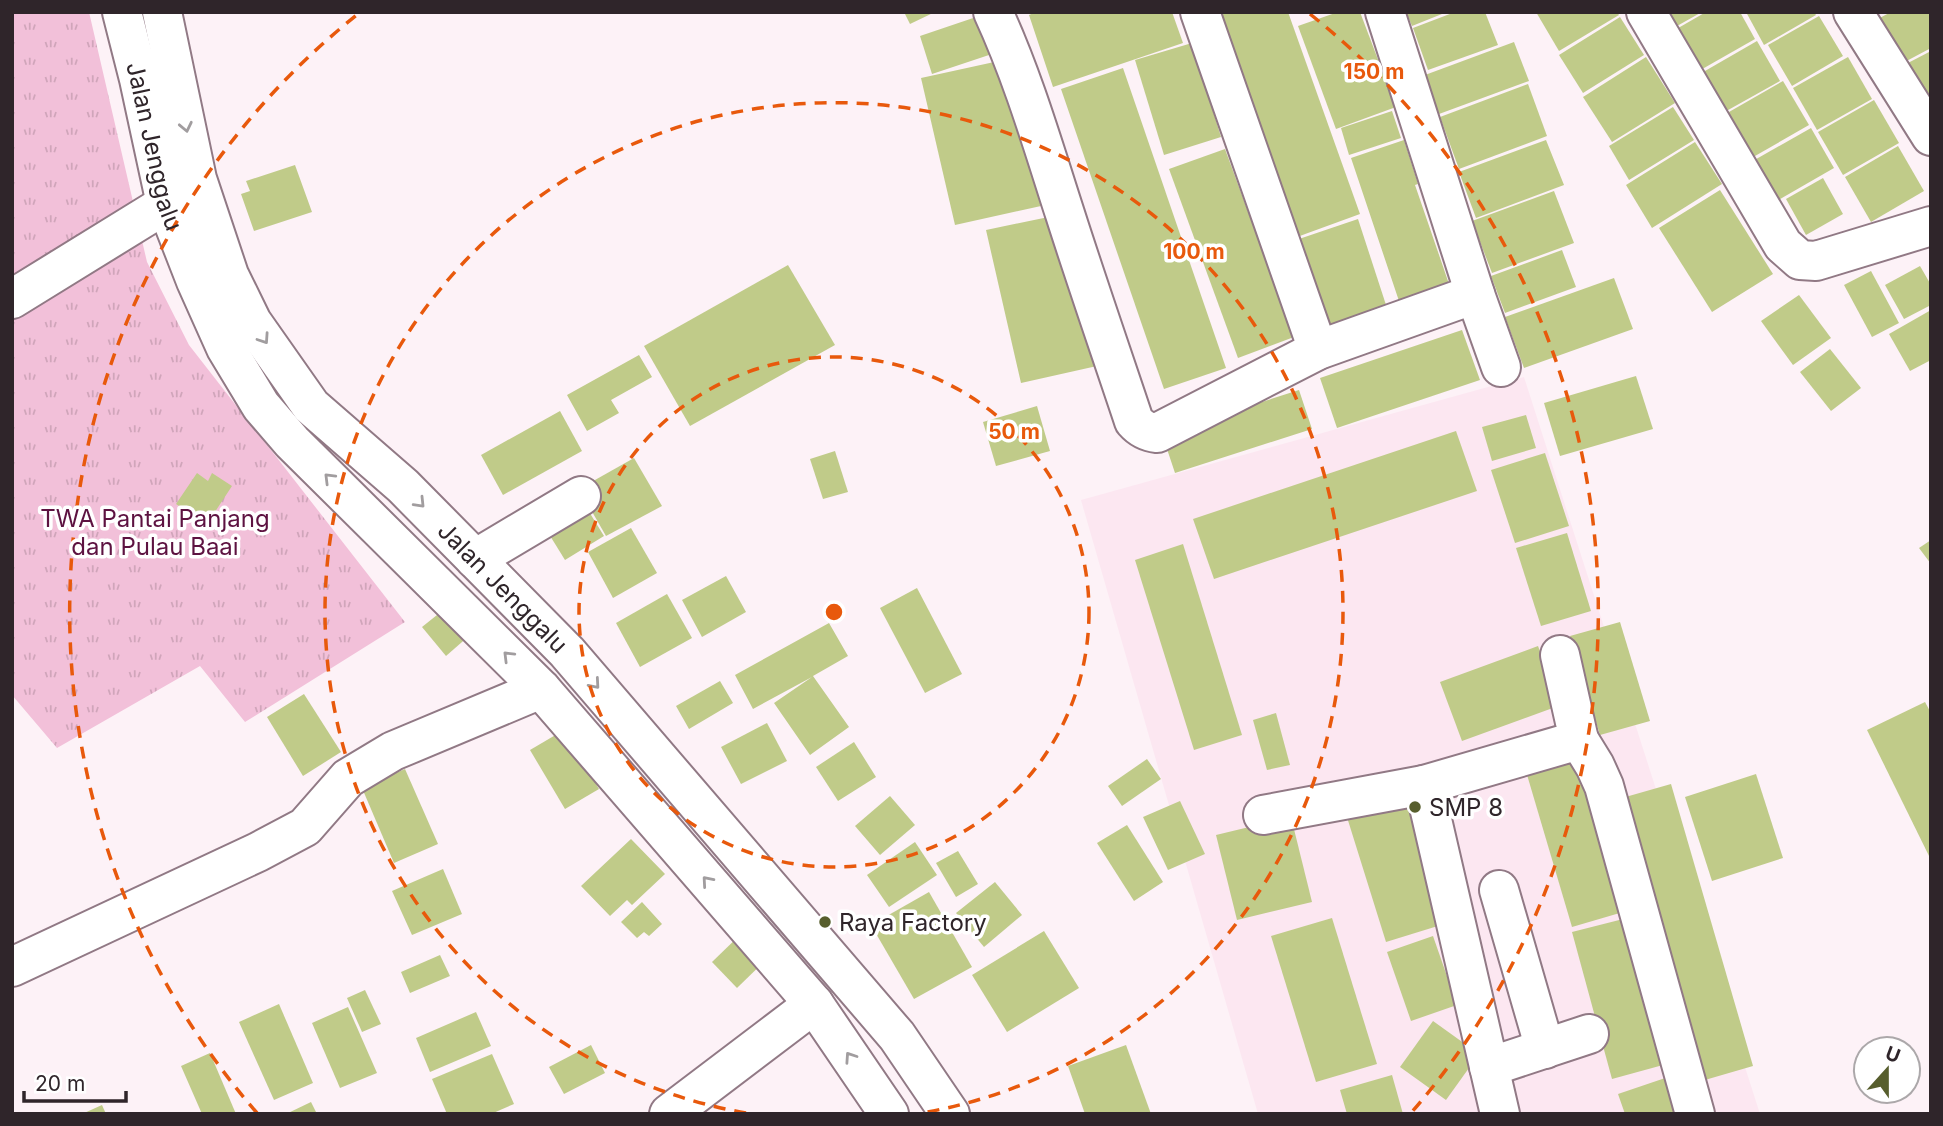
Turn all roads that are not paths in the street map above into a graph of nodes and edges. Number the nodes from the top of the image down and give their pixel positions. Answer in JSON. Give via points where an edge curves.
{"nodes":[{"id":1,"x":122,"y":12,"type":"edge"},
{"id":2,"x":163,"y":12,"type":"edge"},
{"id":3,"x":1200,"y":12,"type":"edge"},
{"id":4,"x":1385,"y":12,"type":"edge"},
{"id":5,"x":1646,"y":12,"type":"edge"},
{"id":6,"x":1853,"y":12,"type":"edge"},
{"id":7,"x":1008,"y":22,"type":"edge"},
{"id":8,"x":158,"y":80,"type":"junction"},
{"id":9,"x":1931,"y":136,"type":"edge"},
{"id":10,"x":166,"y":204,"type":"junction"},
{"id":11,"x":1931,"y":226,"type":"edge"},
{"id":12,"x":1475,"y":293,"type":"junction"},
{"id":13,"x":12,"y":299,"type":"edge"},
{"id":14,"x":1318,"y":350,"type":"junction"},
{"id":15,"x":1501,"y":367,"type":"dead end"},
{"id":16,"x":580,"y":496,"type":"dead end"},
{"id":17,"x":475,"y":559,"type":"junction"},
{"id":18,"x":1560,"y":655,"type":"dead end"},
{"id":19,"x":541,"y":689,"type":"junction"},
{"id":20,"x":1579,"y":740,"type":"junction"},
{"id":21,"x":1424,"y":785,"type":"junction"},
{"id":22,"x":1263,"y":815,"type":"dead end"},
{"id":23,"x":1499,"y":890,"type":"dead end"},
{"id":24,"x":12,"y":967,"type":"edge"},
{"id":25,"x":814,"y":1004,"type":"junction"},
{"id":26,"x":1589,"y":1034,"type":"dead end"},
{"id":27,"x":1545,"y":1049,"type":"junction"},
{"id":28,"x":1489,"y":1067,"type":"junction"},
{"id":29,"x":669,"y":1114,"type":"edge"},
{"id":30,"x":889,"y":1114,"type":"edge"},
{"id":31,"x":950,"y":1114,"type":"edge"},
{"id":32,"x":1500,"y":1114,"type":"edge"},
{"id":33,"x":1695,"y":1114,"type":"edge"}],
"edges":[{"from":1,"to":8,"type":"street","name":"Jalan Jenggalu"},
{"from":2,"to":8,"type":"street","name":"Jalan Jenggalu"},
{"from":3,"to":14,"type":"street"},
{"from":4,"to":12,"type":"street"},
{"from":5,"to":11,"type":"street","via":[[1783,245],[1800,260],[1816,261]]},
{"from":6,"to":9,"type":"street"},
{"from":7,"to":14,"type":"street","via":[[1036,125],[1140,428],[1157,433]]},
{"from":8,"to":10,"type":"street","name":"Jalan Jenggalu"},
{"from":8,"to":17,"type":"street","name":"Jalan Jenggalu","one_way":true,"via":[[229,275],[252,322],[311,406],[403,485]]},
{"from":10,"to":13,"type":"street"},
{"from":19,"to":10,"type":"street","name":"Jalan Jenggalu","one_way":true,"via":[[261,406],[226,348]]},
{"from":12,"to":14,"type":"street"},
{"from":12,"to":15,"type":"street"},
{"from":16,"to":17,"type":"street"},
{"from":17,"to":31,"type":"street","name":"Jalan Jenggalu","one_way":true,"via":[[567,652],[897,1036]]},
{"from":18,"to":20,"type":"street"},
{"from":19,"to":24,"type":"street","via":[[393,751],[348,778],[304,827]]},
{"from":25,"to":19,"type":"street","name":"Jalan Jenggalu","one_way":true},
{"from":20,"to":21,"type":"street"},
{"from":20,"to":33,"type":"street","via":[[1604,786]]},
{"from":21,"to":22,"type":"street"},
{"from":21,"to":28,"type":"street"},
{"from":23,"to":27,"type":"street"},
{"from":25,"to":29,"type":"street"},
{"from":30,"to":25,"type":"street","name":"Jalan Jenggalu","one_way":true},
{"from":26,"to":27,"type":"street"},
{"from":27,"to":28,"type":"street"},
{"from":28,"to":32,"type":"street"}]}
